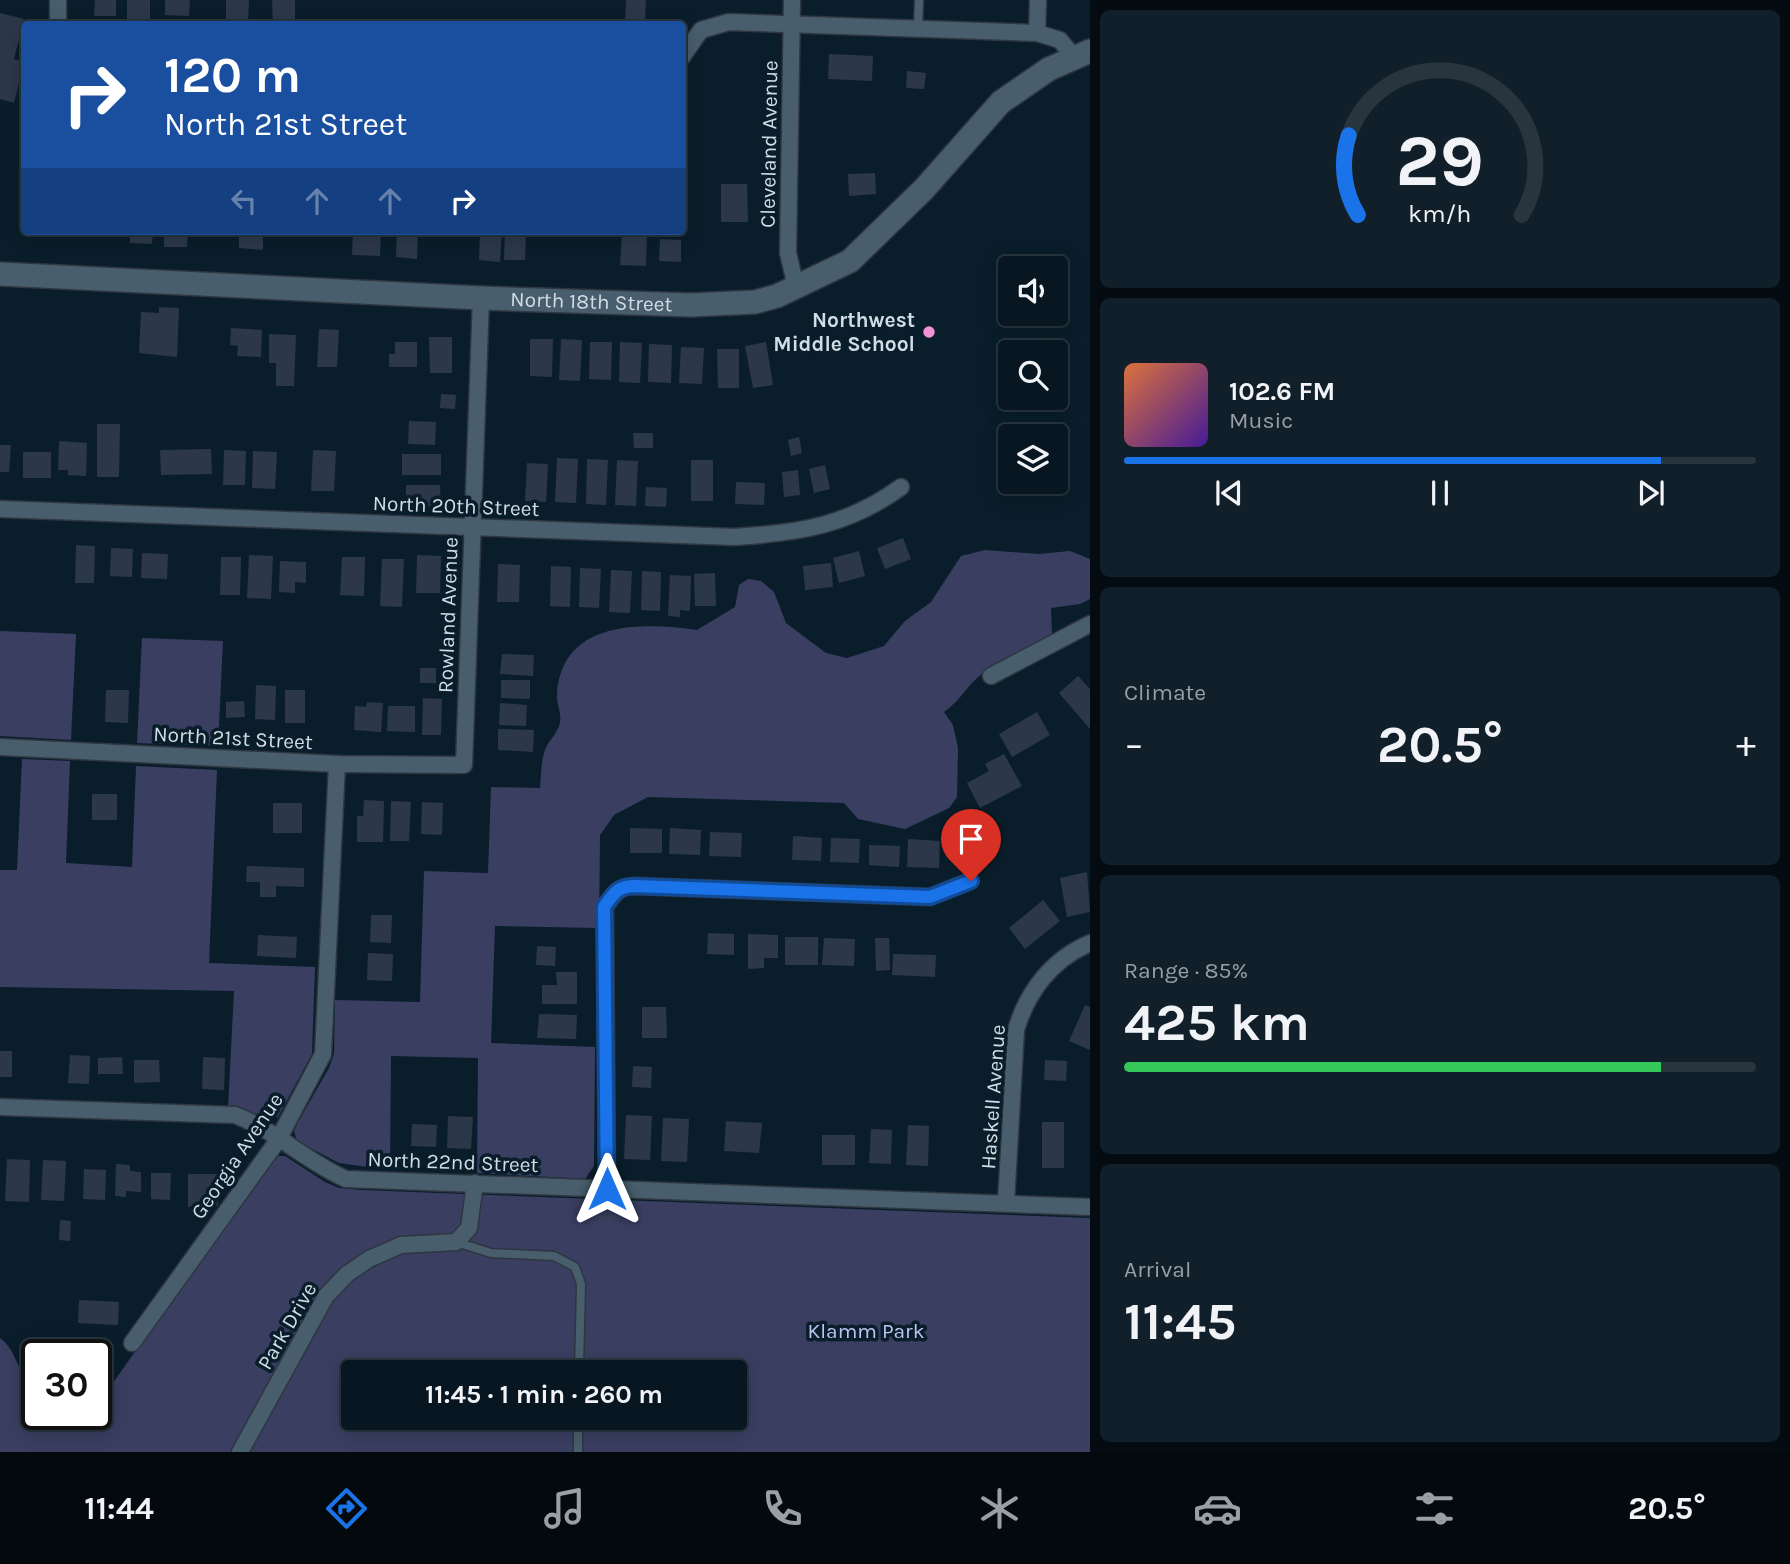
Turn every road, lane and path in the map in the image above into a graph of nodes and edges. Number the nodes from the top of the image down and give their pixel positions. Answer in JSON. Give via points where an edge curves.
{"nodes":[{"id":1,"x":58,"y":0,"type":"edge"},
{"id":2,"x":792,"y":0,"type":"edge"},
{"id":3,"x":919,"y":0,"type":"edge"},
{"id":4,"x":1038,"y":0,"type":"edge"},
{"id":5,"x":58,"y":21,"type":"edge"},
{"id":6,"x":792,"y":23,"type":"junction"},
{"id":7,"x":918,"y":28,"type":"junction"},
{"id":8,"x":1037,"y":33,"type":"junction"},
{"id":9,"x":686,"y":51,"type":"edge"},
{"id":10,"x":1082,"y":54,"type":"edge"},
{"id":11,"x":0,"y":274,"type":"edge"},
{"id":12,"x":796,"y":287,"type":"junction"},
{"id":13,"x":481,"y":298,"type":"junction"},
{"id":14,"x":901,"y":487,"type":"dead end"},
{"id":15,"x":0,"y":509,"type":"edge"},
{"id":16,"x":472,"y":528,"type":"junction"},
{"id":17,"x":1090,"y":624,"type":"edge"},
{"id":18,"x":991,"y":676,"type":"dead end"},
{"id":19,"x":0,"y":747,"type":"edge"},
{"id":20,"x":337,"y":764,"type":"junction"},
{"id":21,"x":464,"y":765,"type":"joint"},
{"id":22,"x":971,"y":881,"type":"dead end"},
{"id":23,"x":1090,"y":943,"type":"edge"},
{"id":24,"x":0,"y":1107,"type":"edge"},
{"id":25,"x":278,"y":1140,"type":"junction"},
{"id":26,"x":475,"y":1182,"type":"junction"},
{"id":27,"x":607,"y":1189,"type":"junction"},
{"id":28,"x":1006,"y":1202,"type":"junction"},
{"id":29,"x":1090,"y":1207,"type":"edge"},
{"id":30,"x":456,"y":1241,"type":"junction"},
{"id":31,"x":132,"y":1343,"type":"dead end"},
{"id":32,"x":579,"y":1360,"type":"edge"},
{"id":33,"x":579,"y":1430,"type":"edge"},
{"id":34,"x":240,"y":1452,"type":"edge"},
{"id":35,"x":578,"y":1452,"type":"edge"}],
"edges":[{"from":1,"to":5,"type":"street"},
{"from":2,"to":6,"type":"street","name":"Cleveland Avenue"},
{"from":3,"to":7,"type":"lane"},
{"from":4,"to":8,"type":"street"},
{"from":6,"to":7,"type":"street"},
{"from":6,"to":9,"type":"street","via":[[729,22],[701,30]]},
{"from":6,"to":12,"type":"street","name":"Cleveland Avenue","via":[[788,253]]},
{"from":7,"to":8,"type":"street"},
{"from":8,"to":10,"type":"street"},
{"from":10,"to":12,"type":"main road","name":"North 18th Street","via":[[1001,102],[924,189],[850,261]]},
{"from":11,"to":13,"type":"main road","name":"North 18th Street"},
{"from":12,"to":13,"type":"main road","name":"North 18th Street","via":[[777,296],[727,305]]},
{"from":13,"to":16,"type":"street","name":"Rowland Avenue"},
{"from":14,"to":16,"type":"street","name":"North 20th Street","via":[[872,509],[783,534],[734,537]]},
{"from":15,"to":16,"type":"street","name":"North 20th Street"},
{"from":16,"to":21,"type":"street","name":"Rowland Avenue"},
{"from":17,"to":18,"type":"street"},
{"from":19,"to":20,"type":"street","name":"North 21st Street"},
{"from":20,"to":21,"type":"street","name":"North 21st Street"},
{"from":20,"to":25,"type":"street","name":"Georgia Avenue","via":[[323,1054]]},
{"from":22,"to":27,"type":"street","via":[[930,897],[635,886],[615,892],[604,907]]},
{"from":23,"to":28,"type":"street","name":"Haskell Avenue","via":[[1056,965],[1023,1003],[1016,1030]]},
{"from":24,"to":25,"type":"street","name":"North 22nd Street","via":[[235,1115]]},
{"from":25,"to":26,"type":"street","name":"North 22nd Street","via":[[346,1179]]},
{"from":25,"to":31,"type":"street","name":"Georgia Avenue"},
{"from":26,"to":27,"type":"street","name":"North 22nd Street"},
{"from":26,"to":30,"type":"street","via":[[470,1228]]},
{"from":27,"to":28,"type":"street","name":"North 22nd Street"},
{"from":28,"to":29,"type":"street","name":"North 22nd Street"},
{"from":30,"to":32,"type":"lane","via":[[491,1253],[554,1256],[575,1267],[581,1284]]},
{"from":30,"to":34,"type":"street","name":"Park Drive","via":[[401,1245],[347,1274],[326,1296]]},
{"from":33,"to":35,"type":"lane"}]}
